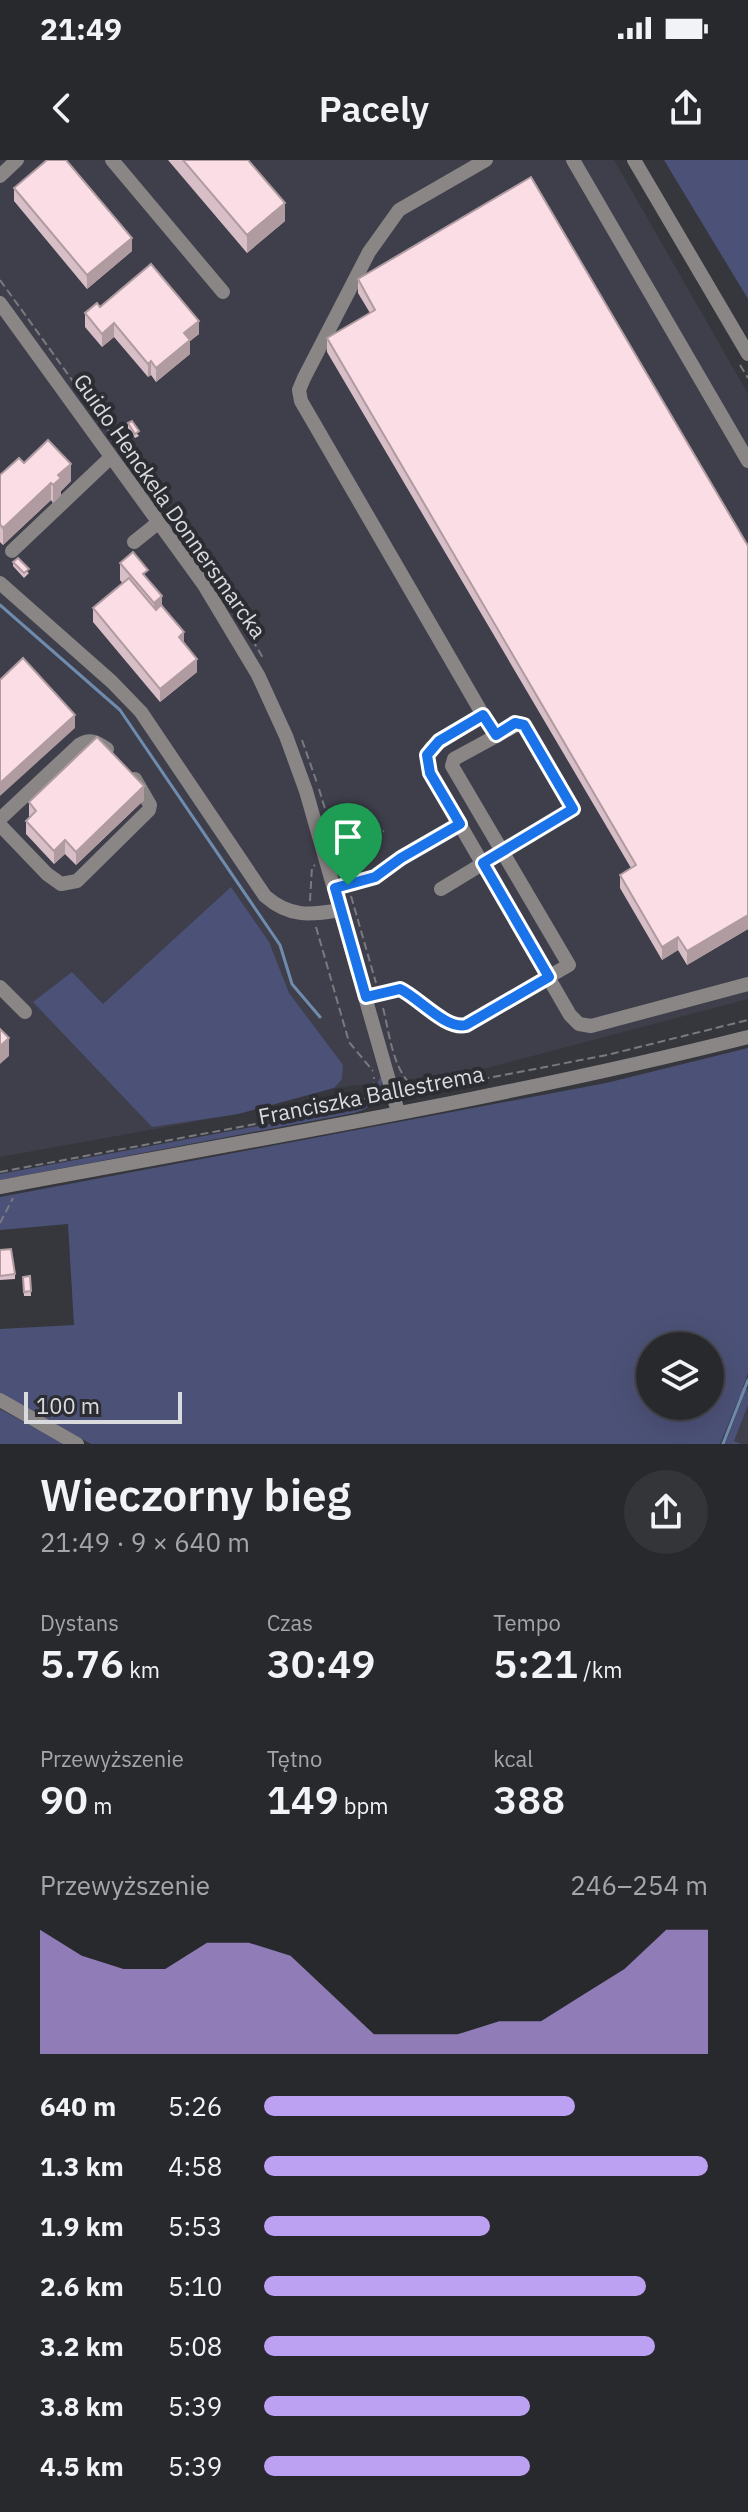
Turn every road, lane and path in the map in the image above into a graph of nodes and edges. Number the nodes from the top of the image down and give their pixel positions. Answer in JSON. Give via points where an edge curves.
{"nodes":[{"id":1,"x":17,"y":160,"type":"edge"},
{"id":2,"x":112,"y":160,"type":"edge"},
{"id":3,"x":486,"y":160,"type":"edge"},
{"id":4,"x":573,"y":160,"type":"edge"},
{"id":5,"x":634,"y":160,"type":"edge"},
{"id":6,"x":0,"y":176,"type":"edge"},
{"id":7,"x":0,"y":280,"type":"edge"},
{"id":8,"x":223,"y":292,"type":"dead end"},
{"id":9,"x":0,"y":303,"type":"edge"},
{"id":10,"x":748,"y":354,"type":"edge"},
{"id":11,"x":111,"y":457,"type":"junction"},
{"id":12,"x":748,"y":461,"type":"edge"},
{"id":13,"x":134,"y":466,"type":"dead end"},
{"id":14,"x":159,"y":522,"type":"junction"},
{"id":15,"x":134,"y":542,"type":"dead end"},
{"id":16,"x":12,"y":551,"type":"dead end"},
{"id":17,"x":0,"y":583,"type":"edge"},
{"id":18,"x":225,"y":595,"type":"dead end"},
{"id":19,"x":268,"y":667,"type":"dead end"},
{"id":20,"x":483,"y":715,"type":"junction"},
{"id":21,"x":496,"y":735,"type":"junction"},
{"id":22,"x":302,"y":741,"type":"dead end"},
{"id":23,"x":0,"y":822,"type":"edge"},
{"id":24,"x":460,"y":824,"type":"junction"},
{"id":25,"x":384,"y":831,"type":"dead end"},
{"id":26,"x":337,"y":849,"type":"junction"},
{"id":27,"x":502,"y":852,"type":"junction"},
{"id":28,"x":483,"y":863,"type":"junction"},
{"id":29,"x":314,"y":865,"type":"dead end"},
{"id":30,"x":341,"y":887,"type":"junction"},
{"id":31,"x":441,"y":889,"type":"dead end"},
{"id":32,"x":311,"y":905,"type":"dead end"},
{"id":33,"x":341,"y":910,"type":"junction"},
{"id":34,"x":314,"y":921,"type":"dead end"},
{"id":35,"x":549,"y":977,"type":"junction"},
{"id":36,"x":748,"y":984,"type":"edge"},
{"id":37,"x":0,"y":987,"type":"edge"},
{"id":38,"x":372,"y":995,"type":"junction"},
{"id":39,"x":25,"y":1012,"type":"dead end"},
{"id":40,"x":748,"y":1020,"type":"edge"},
{"id":41,"x":748,"y":1037,"type":"edge"},
{"id":42,"x":398,"y":1112,"type":"junction"},
{"id":43,"x":0,"y":1172,"type":"edge"},
{"id":44,"x":6,"y":1186,"type":"edge"},
{"id":45,"x":0,"y":1223,"type":"edge"},
{"id":46,"x":0,"y":1400,"type":"edge"},
{"id":47,"x":77,"y":1444,"type":"edge"}],
"edges":[{"from":1,"to":6,"type":"street"},
{"from":2,"to":8,"type":"street"},
{"from":3,"to":20,"type":"street","via":[[399,210],[369,252],[299,390]]},
{"from":4,"to":12,"type":"street"},
{"from":5,"to":10,"type":"street"},
{"from":7,"to":13,"type":"path"},
{"from":9,"to":11,"type":"street","name":"Guido Henckela Donnersmarcka"},
{"from":11,"to":14,"type":"street","name":"Guido Henckela Donnersmarcka"},
{"from":11,"to":16,"type":"street"},
{"from":14,"to":15,"type":"street"},
{"from":14,"to":30,"type":"street","name":"Guido Henckela Donnersmarcka","via":[[258,675]]},
{"from":17,"to":33,"type":"street","via":[[141,712],[265,896],[277,907],[302,915]]},
{"from":18,"to":19,"type":"path"},
{"from":20,"to":21,"type":"street"},
{"from":20,"to":24,"type":"street","via":[[439,741],[427,755],[430,773]]},
{"from":21,"to":27,"type":"street","via":[[454,759],[452,766]]},
{"from":21,"to":27,"type":"street","via":[[515,723],[524,725],[573,809]]},
{"from":22,"to":26,"type":"path"},
{"from":23,"to":23,"type":"street","via":[[84,742],[96,741],[121,763],[150,805],[77,881],[61,884]]},
{"from":24,"to":28,"type":"street"},
{"from":24,"to":30,"type":"street","via":[[375,877]]},
{"from":25,"to":26,"type":"path"},
{"from":26,"to":30,"type":"path"},
{"from":27,"to":28,"type":"street"},
{"from":27,"to":35,"type":"street","via":[[569,965]]},
{"from":28,"to":31,"type":"street"},
{"from":28,"to":35,"type":"street"},
{"from":29,"to":32,"type":"path"},
{"from":30,"to":33,"type":"street","name":"Guido Henckela Donnersmarcka"},
{"from":30,"to":38,"type":"path"},
{"from":33,"to":38,"type":"street","name":"Guido Henckela Donnersmarcka"},
{"from":34,"to":43,"type":"path","via":[[349,1042],[373,1072],[372,1093],[365,1102]]},
{"from":35,"to":36,"type":"street","via":[[570,1015],[591,1026]]},
{"from":35,"to":38,"type":"street","via":[[459,1027],[400,989]]},
{"from":37,"to":39,"type":"street"},
{"from":38,"to":40,"type":"path","via":[[402,1076],[421,1091],[607,1055]]},
{"from":38,"to":42,"type":"street","name":"Guido Henckela Donnersmarcka"},
{"from":41,"to":42,"type":"street","name":"Franciszka Ballestrema","via":[[598,1074]]},
{"from":42,"to":44,"type":"street","name":"Franciszka Ballestrema"},
{"from":44,"to":45,"type":"path","via":[[13,1198]]},
{"from":46,"to":47,"type":"street"}]}
